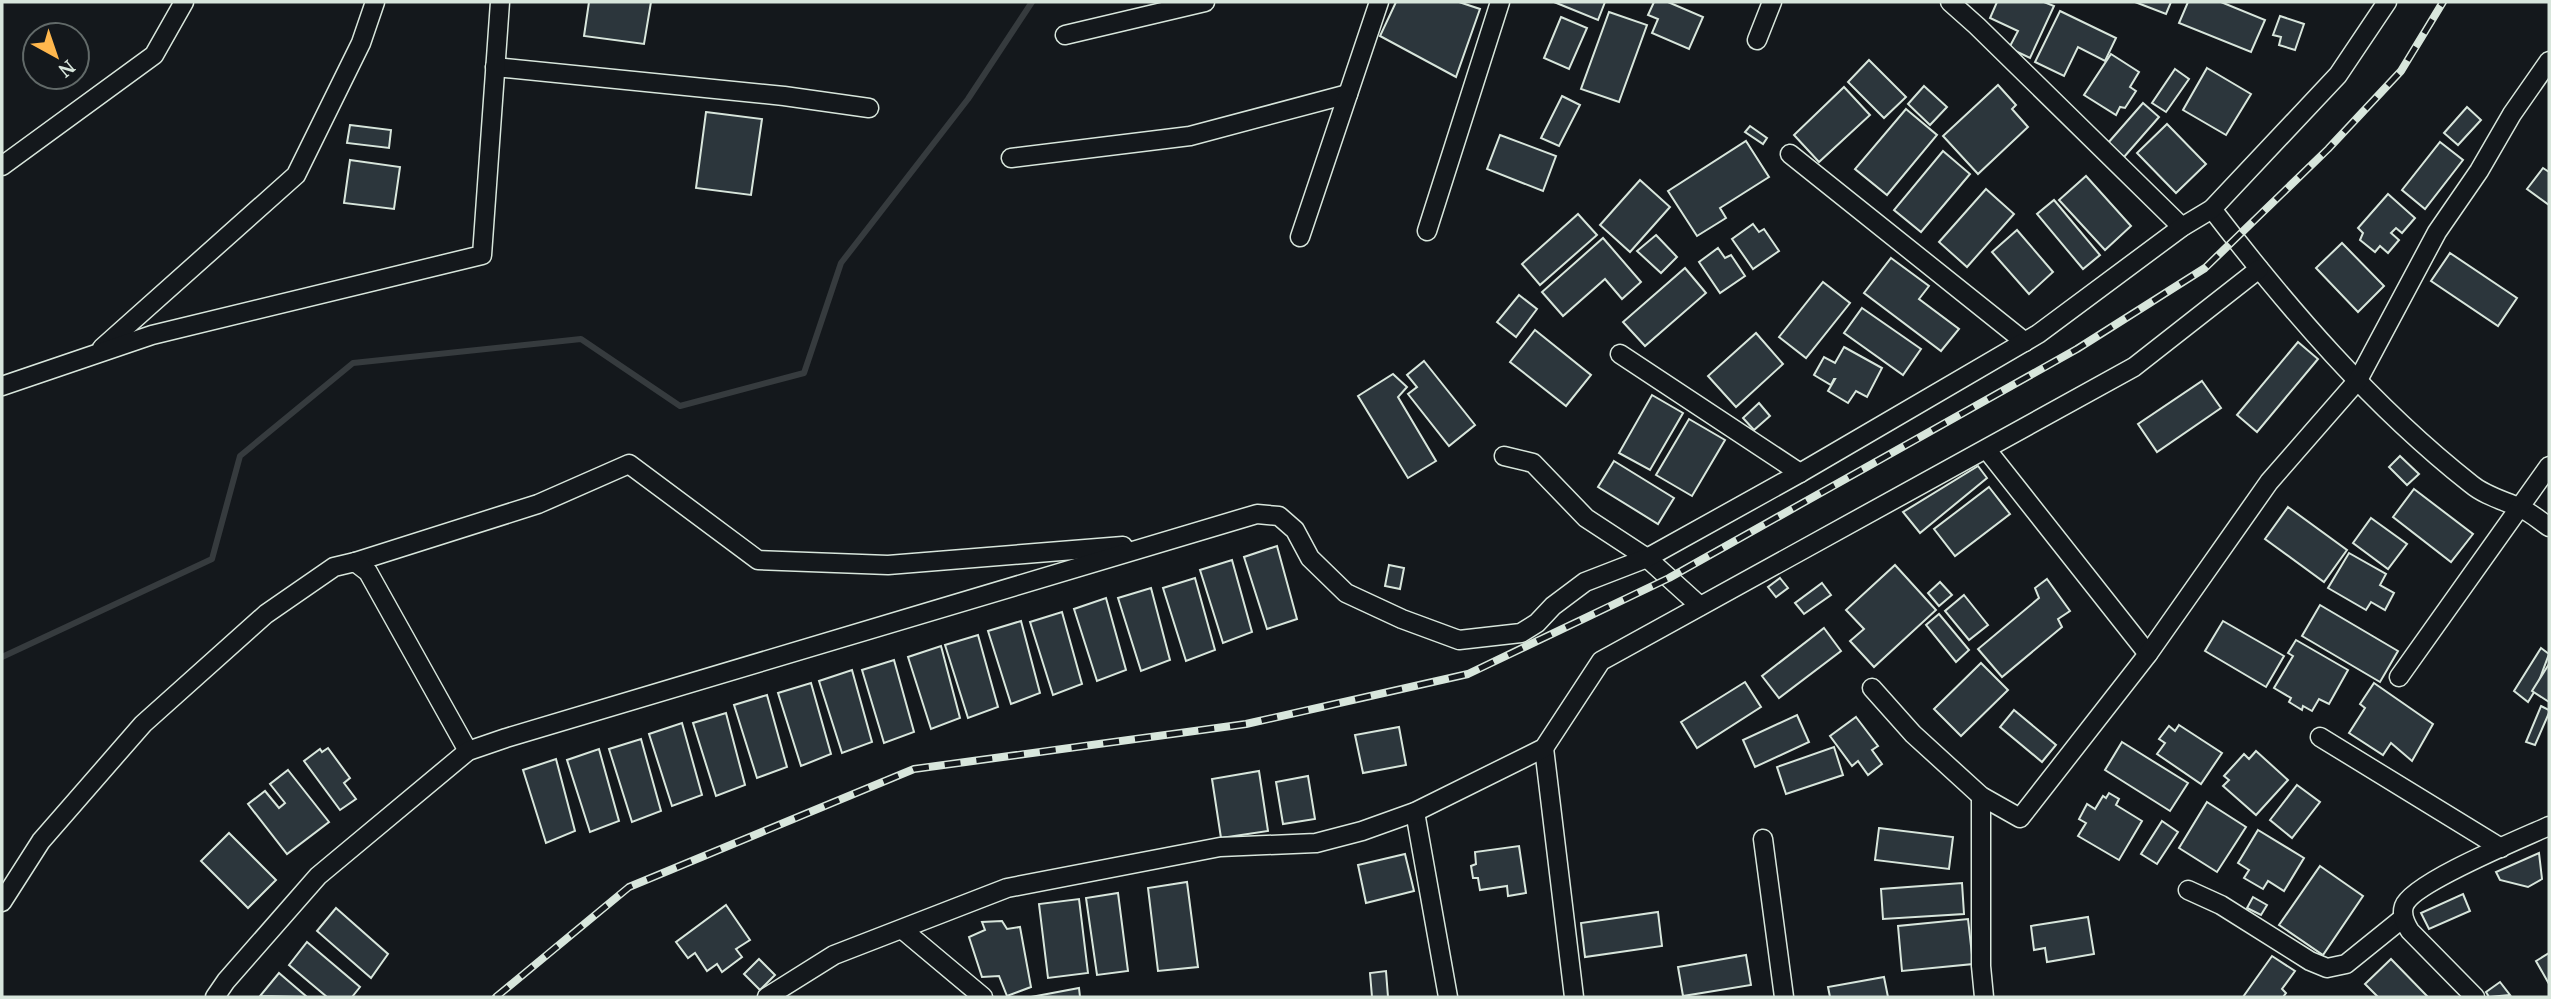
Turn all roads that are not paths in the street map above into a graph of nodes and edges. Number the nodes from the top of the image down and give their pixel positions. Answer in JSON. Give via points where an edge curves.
{"nodes":[{"id":1,"x":184,"y":2,"type":"edge"},
{"id":2,"x":375,"y":2,"type":"edge"},
{"id":3,"x":500,"y":2,"type":"edge"},
{"id":4,"x":1205,"y":2,"type":"edge"},
{"id":5,"x":1379,"y":2,"type":"edge"},
{"id":6,"x":1500,"y":2,"type":"edge"},
{"id":7,"x":1772,"y":2,"type":"edge"},
{"id":8,"x":1950,"y":2,"type":"edge"},
{"id":9,"x":2387,"y":2,"type":"edge"},
{"id":10,"x":1065,"y":35,"type":"dead end"},
{"id":11,"x":1756,"y":40,"type":"dead end"},
{"id":12,"x":2549,"y":61,"type":"edge"},
{"id":13,"x":495,"y":67,"type":"junction"},
{"id":14,"x":1348,"y":94,"type":"junction"},
{"id":15,"x":869,"y":108,"type":"dead end"},
{"id":16,"x":1790,"y":153,"type":"dead end"},
{"id":17,"x":1011,"y":158,"type":"dead end"},
{"id":18,"x":2,"y":166,"type":"edge"},
{"id":19,"x":2213,"y":209,"type":"junction"},
{"id":20,"x":2182,"y":227,"type":"junction"},
{"id":21,"x":1427,"y":231,"type":"dead end"},
{"id":22,"x":1300,"y":237,"type":"dead end"},
{"id":23,"x":2259,"y":269,"type":"junction"},
{"id":24,"x":2025,"y":342,"type":"junction"},
{"id":25,"x":95,"y":354,"type":"junction"},
{"id":26,"x":1620,"y":354,"type":"dead end"},
{"id":27,"x":2358,"y":380,"type":"junction"},
{"id":28,"x":3,"y":382,"type":"edge"},
{"id":29,"x":1987,"y":450,"type":"junction"},
{"id":30,"x":1504,"y":456,"type":"dead end"},
{"id":31,"x":2549,"y":466,"type":"edge"},
{"id":32,"x":1800,"y":473,"type":"junction"},
{"id":33,"x":2521,"y":508,"type":"junction"},
{"id":34,"x":2549,"y":527,"type":"edge"},
{"id":35,"x":1158,"y":544,"type":"junction"},
{"id":36,"x":1647,"y":558,"type":"junction"},
{"id":37,"x":355,"y":562,"type":"junction"},
{"id":38,"x":1700,"y":606,"type":"junction"},
{"id":39,"x":2148,"y":654,"type":"junction"},
{"id":40,"x":2399,"y":677,"type":"dead end"},
{"id":41,"x":1872,"y":688,"type":"dead end"},
{"id":42,"x":2320,"y":737,"type":"dead end"},
{"id":43,"x":1544,"y":748,"type":"junction"},
{"id":44,"x":468,"y":751,"type":"junction"},
{"id":45,"x":1981,"y":796,"type":"junction"},
{"id":46,"x":1415,"y":812,"type":"junction"},
{"id":47,"x":2549,"y":826,"type":"edge"},
{"id":48,"x":1763,"y":839,"type":"dead end"},
{"id":49,"x":2501,"y":848,"type":"junction"},
{"id":50,"x":2188,"y":890,"type":"dead end"},
{"id":51,"x":2,"y":902,"type":"edge"},
{"id":52,"x":2403,"y":918,"type":"junction"},
{"id":53,"x":903,"y":930,"type":"junction"},
{"id":54,"x":215,"y":997,"type":"edge"},
{"id":55,"x":767,"y":997,"type":"edge"},
{"id":56,"x":983,"y":997,"type":"edge"},
{"id":57,"x":1448,"y":997,"type":"edge"},
{"id":58,"x":1574,"y":997,"type":"edge"},
{"id":59,"x":1784,"y":997,"type":"edge"},
{"id":60,"x":1984,"y":997,"type":"edge"},
{"id":61,"x":2475,"y":997,"type":"edge"}],
"edges":[{"from":1,"to":18,"type":"street","via":[[153,55]]},
{"from":2,"to":25,"type":"street","via":[[296,175]]},
{"from":3,"to":13,"type":"street"},
{"from":4,"to":10,"type":"street"},
{"from":5,"to":14,"type":"street"},
{"from":6,"to":21,"type":"street"},
{"from":7,"to":11,"type":"street"},
{"from":8,"to":20,"type":"street"},
{"from":9,"to":19,"type":"street","via":[[2338,75]]},
{"from":12,"to":27,"type":"street","via":[[2437,232]]},
{"from":13,"to":15,"type":"street"},
{"from":13,"to":25,"type":"street","via":[[482,256],[152,335]]},
{"from":14,"to":17,"type":"street","via":[[1190,136]]},
{"from":14,"to":22,"type":"street"},
{"from":16,"to":24,"type":"street"},
{"from":19,"to":20,"type":"street"},
{"from":19,"to":23,"type":"street"},
{"from":20,"to":24,"type":"street"},
{"from":23,"to":27,"type":"street"},
{"from":23,"to":29,"type":"street","via":[[2134,367]]},
{"from":24,"to":32,"type":"street"},
{"from":25,"to":28,"type":"street"},
{"from":26,"to":32,"type":"street"},
{"from":27,"to":33,"type":"street","via":[[2473,486]]},
{"from":27,"to":39,"type":"street","via":[[2269,482]]},
{"from":29,"to":38,"type":"street"},
{"from":29,"to":39,"type":"street"},
{"from":30,"to":36,"type":"street","via":[[1533,463],[1586,518]]},
{"from":31,"to":33,"type":"street"},
{"from":32,"to":36,"type":"street"},
{"from":33,"to":34,"type":"street"},
{"from":33,"to":40,"type":"street"},
{"from":35,"to":36,"type":"street","via":[[1257,514],[1279,516],[1295,530],[1310,558],[1346,593],[1459,640],[1521,633],[1585,582]]},
{"from":35,"to":37,"type":"street","via":[[888,565],[758,560],[629,464],[538,504]]},
{"from":35,"to":44,"type":"street"},
{"from":36,"to":38,"type":"street"},
{"from":37,"to":44,"type":"street","via":[[368,572]]},
{"from":37,"to":51,"type":"street","via":[[334,567],[266,614],[143,724],[41,841]]},
{"from":38,"to":43,"type":"street","via":[[1601,661]]},
{"from":39,"to":45,"type":"street","via":[[2020,818]]},
{"from":41,"to":45,"type":"street","via":[[1913,734]]},
{"from":42,"to":49,"type":"street"},
{"from":43,"to":46,"type":"street"},
{"from":43,"to":58,"type":"street"},
{"from":44,"to":54,"type":"street","via":[[318,876]]},
{"from":45,"to":60,"type":"street"},
{"from":46,"to":53,"type":"street","via":[[1316,843],[1220,847],[1007,888]]},
{"from":46,"to":57,"type":"street"},
{"from":47,"to":49,"type":"street"},
{"from":48,"to":59,"type":"street"},
{"from":49,"to":52,"type":"street","via":[[2415,891],[2404,905]]},
{"from":50,"to":52,"type":"street","via":[[2327,968],[2346,964]]},
{"from":52,"to":61,"type":"street","via":[[2410,931]]},
{"from":53,"to":55,"type":"street","via":[[834,955]]},
{"from":53,"to":56,"type":"street"}]}
